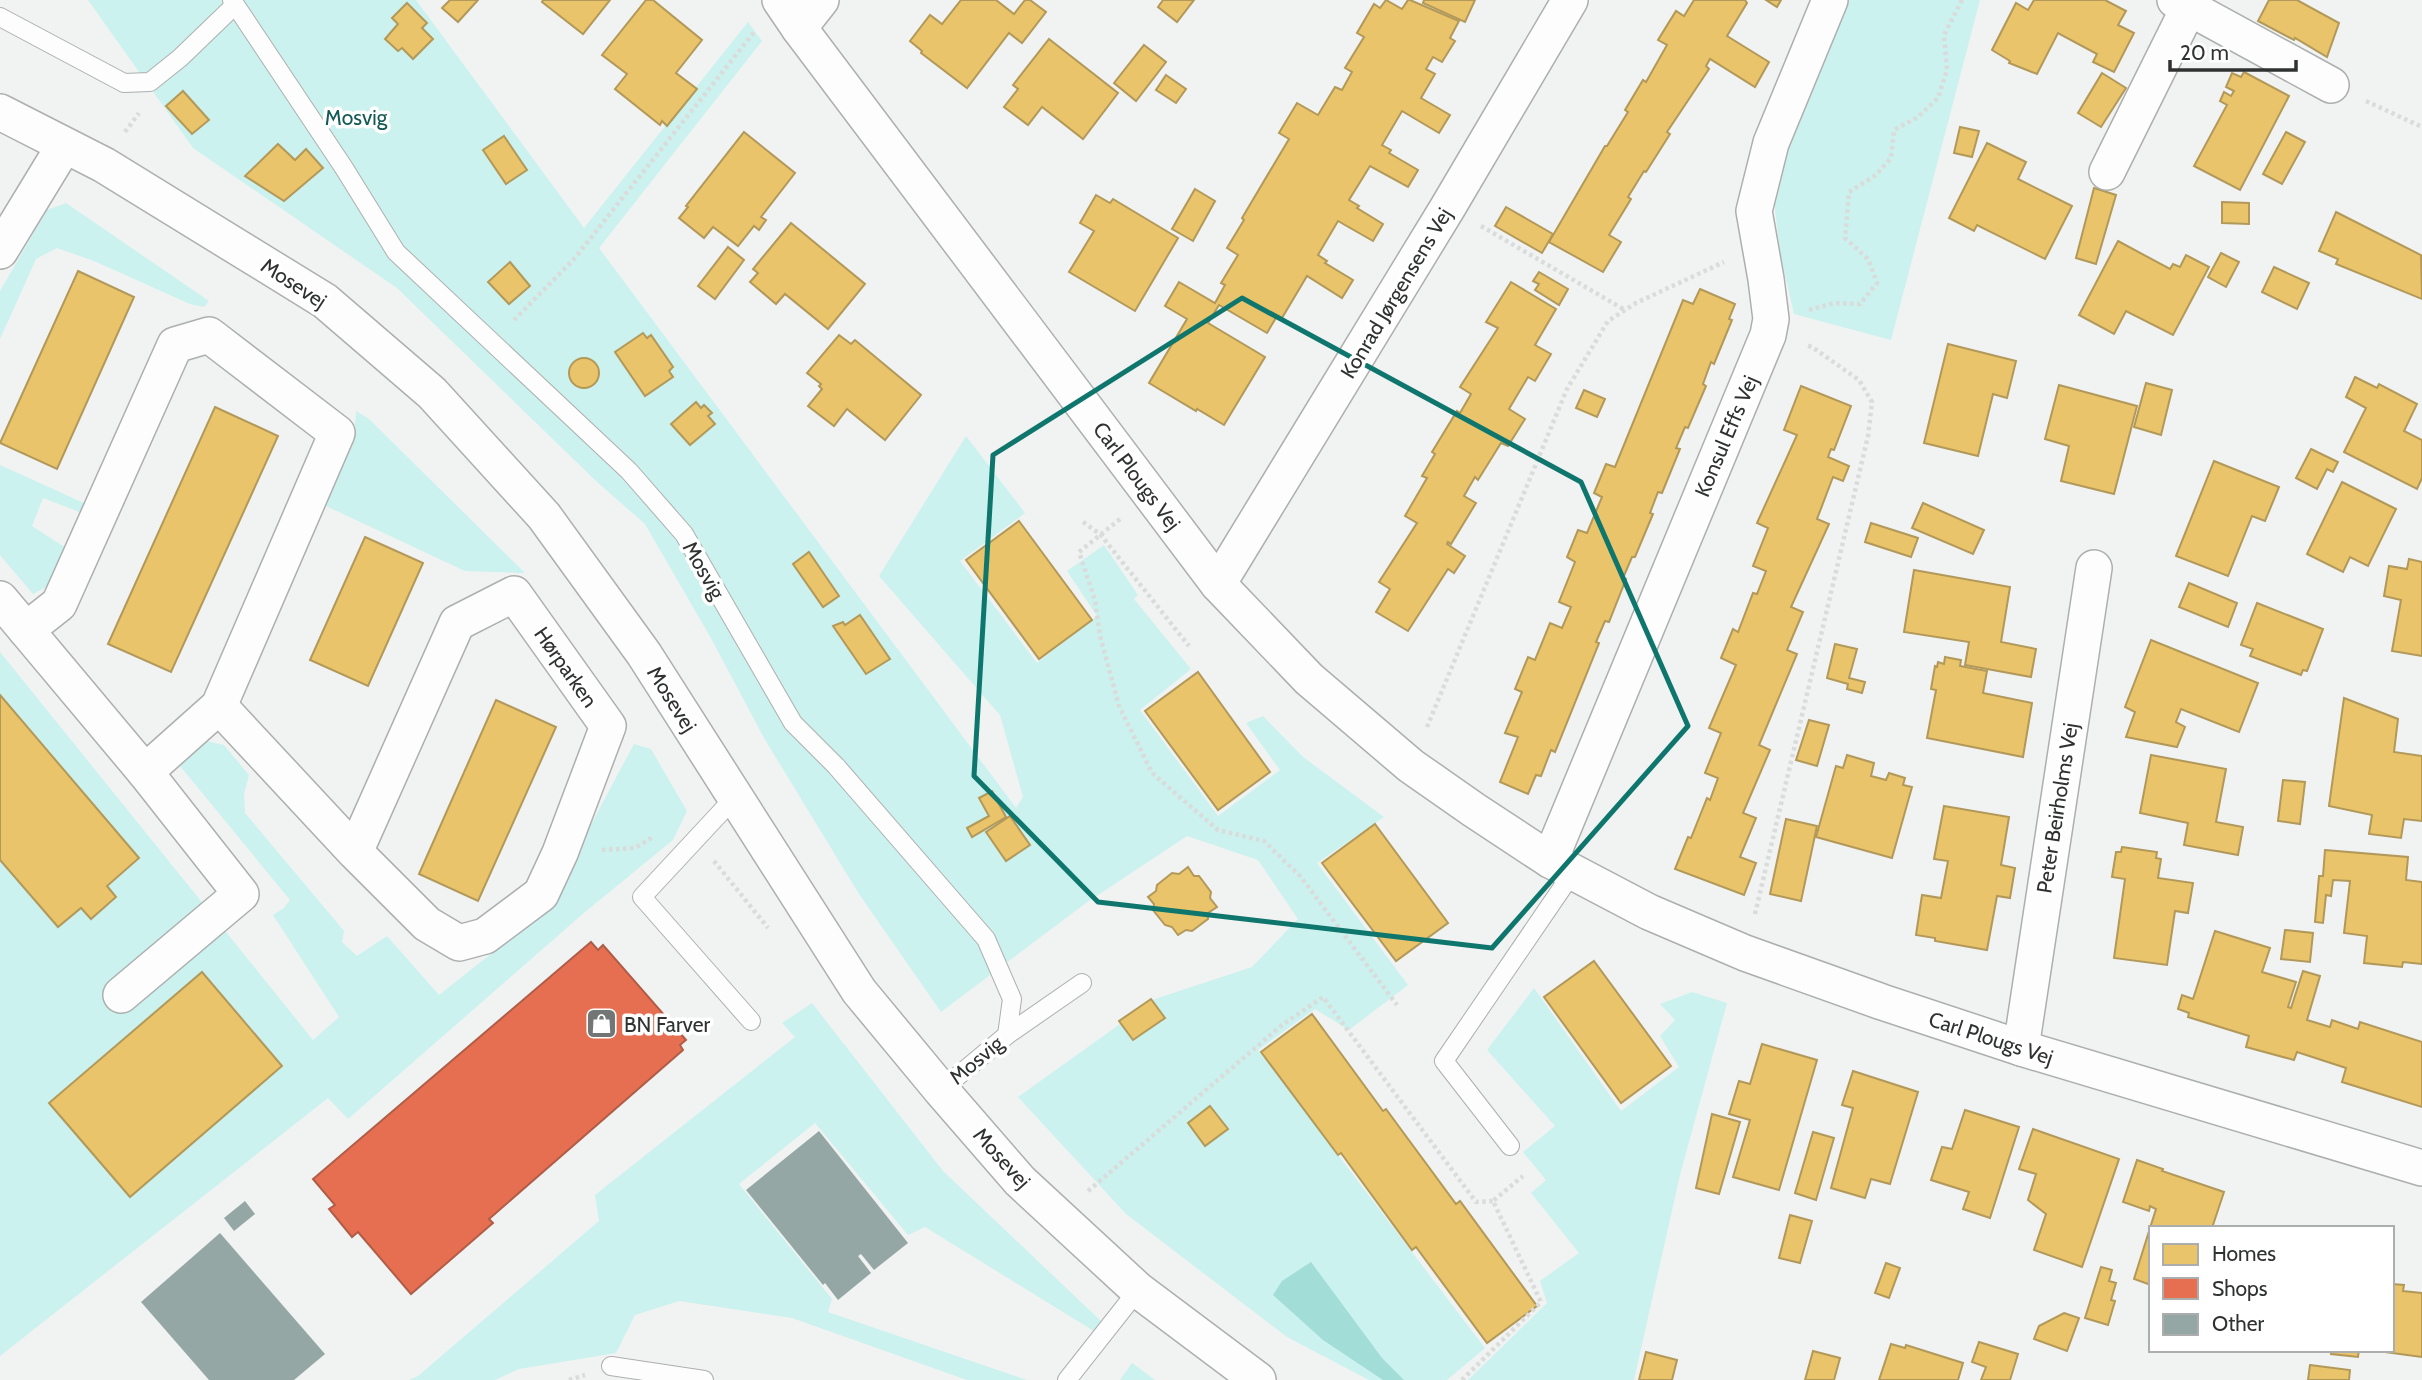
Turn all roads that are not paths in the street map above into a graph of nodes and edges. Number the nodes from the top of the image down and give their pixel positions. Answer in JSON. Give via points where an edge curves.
{"nodes":[{"id":1,"x":821,"y":0,"type":"edge"},
{"id":2,"x":1570,"y":0,"type":"edge"},
{"id":3,"x":1830,"y":0,"type":"edge"},
{"id":4,"x":234,"y":3,"type":"edge"},
{"id":5,"x":2182,"y":4,"type":"edge"},
{"id":6,"x":0,"y":17,"type":"edge"},
{"id":7,"x":781,"y":17,"type":"edge"},
{"id":8,"x":2332,"y":85,"type":"road end"},
{"id":9,"x":0,"y":111,"type":"edge"},
{"id":10,"x":64,"y":146,"type":"junction"},
{"id":11,"x":2107,"y":172,"type":"dead end"},
{"id":12,"x":0,"y":251,"type":"edge"},
{"id":13,"x":2094,"y":568,"type":"dead end"},
{"id":14,"x":1218,"y":584,"type":"junction"},
{"id":15,"x":0,"y":598,"type":"edge"},
{"id":16,"x":26,"y":630,"type":"junction"},
{"id":17,"x":219,"y":705,"type":"junction"},
{"id":18,"x":145,"y":772,"type":"junction"},
{"id":19,"x":735,"y":797,"type":"junction"},
{"id":20,"x":355,"y":852,"type":"junction"},
{"id":21,"x":1561,"y":866,"type":"junction"},
{"id":22,"x":1082,"y":983,"type":"dead end"},
{"id":23,"x":121,"y":995,"type":"dead end"},
{"id":24,"x":751,"y":1021,"type":"dead end"},
{"id":25,"x":1007,"y":1035,"type":"junction"},
{"id":26,"x":2021,"y":1048,"type":"junction"},
{"id":27,"x":940,"y":1090,"type":"junction"},
{"id":28,"x":1510,"y":1146,"type":"road end"},
{"id":29,"x":2422,"y":1168,"type":"edge"},
{"id":30,"x":1138,"y":1290,"type":"junction"},
{"id":31,"x":611,"y":1366,"type":"dead end"},
{"id":32,"x":704,"y":1380,"type":"edge"},
{"id":33,"x":1068,"y":1380,"type":"edge"},
{"id":34,"x":1258,"y":1380,"type":"edge"}],
"edges":[{"from":1,"to":7,"type":"street"},
{"from":2,"to":14,"type":"street","name":"Konrad Jørgensens Vej"},
{"from":3,"to":21,"type":"street","name":"Konsul Effs Vej","via":[[1771,143],[1754,211],[1769,327]]},
{"from":4,"to":6,"type":"lane","name":"Mosvig","via":[[150,82],[124,83]]},
{"from":4,"to":25,"type":"lane","name":"Mosvig","via":[[396,252],[629,471],[684,534],[793,723],[986,939],[1012,999]]},
{"from":5,"to":8,"type":"street"},
{"from":5,"to":11,"type":"street"},
{"from":7,"to":14,"type":"street","name":"Carl Plougs Vej"},
{"from":9,"to":10,"type":"street","name":"Mosevej"},
{"from":10,"to":12,"type":"street"},
{"from":10,"to":19,"type":"street","name":"Mosevej","via":[[104,165],[325,301],[432,393],[544,516],[644,654]]},
{"from":13,"to":26,"type":"street","name":"Peter Beirholms Vej"},
{"from":14,"to":21,"type":"street","name":"Carl Plougs Vej","via":[[1309,679],[1411,765]]},
{"from":15,"to":16,"type":"street"},
{"from":16,"to":17,"type":"street","via":[[59,604],[175,345],[209,335],[337,433]]},
{"from":16,"to":18,"type":"street"},
{"from":17,"to":18,"type":"street"},
{"from":17,"to":20,"type":"street","name":"Hørparken"},
{"from":18,"to":23,"type":"street","via":[[241,894]]},
{"from":19,"to":24,"type":"lane","via":[[642,897]]},
{"from":19,"to":27,"type":"street","name":"Mosevej","via":[[859,991]]},
{"from":20,"to":20,"type":"street","name":"Hørparken","via":[[457,623],[514,594],[608,726],[541,894],[485,936],[459,943],[427,924]]},
{"from":21,"to":26,"type":"street","name":"Carl Plougs Vej","via":[[1649,912],[1745,953]]},
{"from":21,"to":28,"type":"lane","via":[[1444,1062]]},
{"from":22,"to":25,"type":"lane"},
{"from":25,"to":27,"type":"lane","name":"Mosvig"},
{"from":26,"to":29,"type":"street","name":"Carl Plougs Vej"},
{"from":27,"to":30,"type":"street","name":"Mosevej","via":[[1020,1181]]},
{"from":30,"to":33,"type":"lane"},
{"from":30,"to":34,"type":"street","name":"Mosevej"},
{"from":31,"to":32,"type":"lane"}]}
